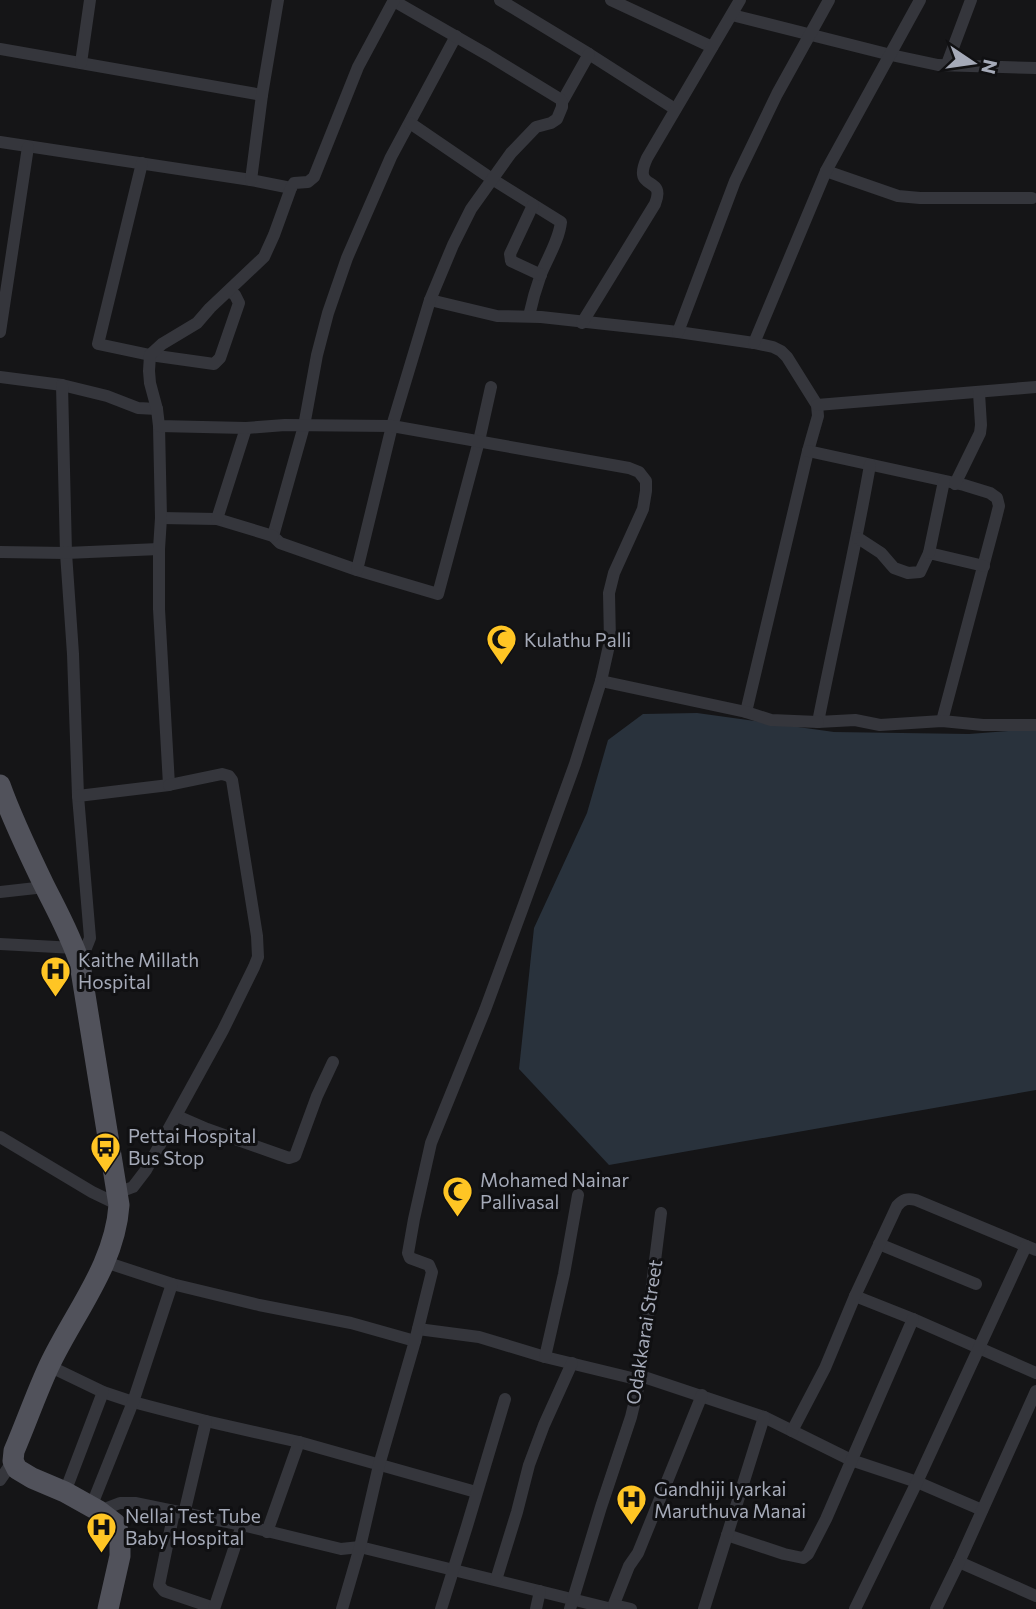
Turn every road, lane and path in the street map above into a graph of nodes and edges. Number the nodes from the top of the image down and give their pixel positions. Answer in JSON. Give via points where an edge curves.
{"nodes":[{"id":1,"x":90,"y":0,"type":"edge"},
{"id":2,"x":278,"y":0,"type":"edge"},
{"id":3,"x":500,"y":0,"type":"edge"},
{"id":4,"x":611,"y":0,"type":"edge"},
{"id":5,"x":740,"y":0,"type":"edge"},
{"id":6,"x":828,"y":0,"type":"edge"},
{"id":7,"x":920,"y":0,"type":"edge"},
{"id":8,"x":971,"y":0,"type":"edge"},
{"id":9,"x":394,"y":1,"type":"edge"},
{"id":10,"x":732,"y":15,"type":"junction"},
{"id":11,"x":808,"y":35,"type":"junction"},
{"id":12,"x":456,"y":36,"type":"junction"},
{"id":13,"x":712,"y":47,"type":"junction"},
{"id":14,"x":0,"y":49,"type":"edge"},
{"id":15,"x":589,"y":54,"type":"junction"},
{"id":16,"x":891,"y":55,"type":"junction"},
{"id":17,"x":80,"y":63,"type":"junction"},
{"id":18,"x":947,"y":64,"type":"junction"},
{"id":19,"x":1036,"y":68,"type":"edge"},
{"id":20,"x":262,"y":95,"type":"junction"},
{"id":21,"x":562,"y":103,"type":"junction"},
{"id":22,"x":675,"y":109,"type":"junction"},
{"id":23,"x":410,"y":123,"type":"junction"},
{"id":24,"x":0,"y":142,"type":"edge"},
{"id":25,"x":28,"y":147,"type":"junction"},
{"id":26,"x":142,"y":163,"type":"junction"},
{"id":27,"x":826,"y":171,"type":"junction"},
{"id":28,"x":492,"y":179,"type":"junction"},
{"id":29,"x":251,"y":180,"type":"junction"},
{"id":30,"x":291,"y":188,"type":"junction"},
{"id":31,"x":1032,"y":198,"type":"dead end"},
{"id":32,"x":533,"y":205,"type":"junction"},
{"id":33,"x":541,"y":275,"type":"junction"},
{"id":34,"x":229,"y":291,"type":"junction"},
{"id":35,"x":430,"y":300,"type":"junction"},
{"id":36,"x":529,"y":316,"type":"junction"},
{"id":37,"x":582,"y":323,"type":"junction"},
{"id":38,"x":0,"y":332,"type":"edge"},
{"id":39,"x":678,"y":332,"type":"junction"},
{"id":40,"x":754,"y":342,"type":"junction"},
{"id":41,"x":150,"y":355,"type":"junction"},
{"id":42,"x":0,"y":377,"type":"edge"},
{"id":43,"x":62,"y":385,"type":"junction"},
{"id":44,"x":491,"y":387,"type":"dead end"},
{"id":45,"x":1036,"y":387,"type":"edge"},
{"id":46,"x":979,"y":393,"type":"junction"},
{"id":47,"x":817,"y":405,"type":"junction"},
{"id":48,"x":157,"y":409,"type":"junction"},
{"id":49,"x":159,"y":426,"type":"junction"},
{"id":50,"x":304,"y":426,"type":"junction"},
{"id":51,"x":392,"y":426,"type":"junction"},
{"id":52,"x":246,"y":428,"type":"junction"},
{"id":53,"x":479,"y":442,"type":"junction"},
{"id":54,"x":808,"y":451,"type":"junction"},
{"id":55,"x":870,"y":465,"type":"junction"},
{"id":56,"x":950,"y":482,"type":"junction"},
{"id":57,"x":161,"y":518,"type":"junction"},
{"id":58,"x":217,"y":519,"type":"junction"},
{"id":59,"x":273,"y":536,"type":"junction"},
{"id":60,"x":858,"y":538,"type":"junction"},
{"id":61,"x":159,"y":549,"type":"junction"},
{"id":62,"x":0,"y":552,"type":"edge"},
{"id":63,"x":66,"y":553,"type":"junction"},
{"id":64,"x":929,"y":553,"type":"junction"},
{"id":65,"x":984,"y":566,"type":"junction"},
{"id":66,"x":356,"y":570,"type":"junction"},
{"id":67,"x":601,"y":681,"type":"junction"},
{"id":68,"x":746,"y":712,"type":"junction"},
{"id":69,"x":818,"y":722,"type":"junction"},
{"id":70,"x":942,"y":722,"type":"junction"},
{"id":71,"x":1036,"y":725,"type":"edge"},
{"id":72,"x":0,"y":785,"type":"edge"},
{"id":73,"x":169,"y":785,"type":"junction"},
{"id":74,"x":78,"y":796,"type":"junction"},
{"id":75,"x":45,"y":887,"type":"junction"},
{"id":76,"x":0,"y":892,"type":"edge"},
{"id":77,"x":0,"y":944,"type":"edge"},
{"id":78,"x":77,"y":956,"type":"junction"},
{"id":79,"x":333,"y":1062,"type":"dead end"},
{"id":80,"x":177,"y":1116,"type":"junction"},
{"id":81,"x":0,"y":1137,"type":"edge"},
{"id":82,"x":578,"y":1195,"type":"dead end"},
{"id":83,"x":118,"y":1199,"type":"junction"},
{"id":84,"x":661,"y":1213,"type":"dead end"},
{"id":85,"x":879,"y":1244,"type":"junction"},
{"id":86,"x":1031,"y":1248,"type":"edge"},
{"id":87,"x":105,"y":1262,"type":"junction"},
{"id":88,"x":172,"y":1284,"type":"junction"},
{"id":89,"x":976,"y":1284,"type":"dead end"},
{"id":90,"x":855,"y":1296,"type":"junction"},
{"id":91,"x":913,"y":1319,"type":"junction"},
{"id":92,"x":416,"y":1335,"type":"junction"},
{"id":93,"x":979,"y":1348,"type":"junction"},
{"id":94,"x":545,"y":1357,"type":"junction"},
{"id":95,"x":572,"y":1363,"type":"junction"},
{"id":96,"x":49,"y":1366,"type":"junction"},
{"id":97,"x":1036,"y":1373,"type":"edge"},
{"id":98,"x":641,"y":1378,"type":"junction"},
{"id":99,"x":1036,"y":1391,"type":"edge"},
{"id":100,"x":103,"y":1392,"type":"junction"},
{"id":101,"x":702,"y":1395,"type":"junction"},
{"id":102,"x":505,"y":1399,"type":"dead end"},
{"id":103,"x":133,"y":1402,"type":"junction"},
{"id":104,"x":764,"y":1417,"type":"junction"},
{"id":105,"x":206,"y":1421,"type":"junction"},
{"id":106,"x":792,"y":1431,"type":"junction"},
{"id":107,"x":299,"y":1442,"type":"junction"},
{"id":108,"x":852,"y":1460,"type":"junction"},
{"id":109,"x":13,"y":1461,"type":"junction"},
{"id":110,"x":379,"y":1465,"type":"junction"},
{"id":111,"x":0,"y":1480,"type":"edge"},
{"id":112,"x":917,"y":1482,"type":"junction"},
{"id":113,"x":65,"y":1492,"type":"junction"},
{"id":114,"x":476,"y":1492,"type":"junction"},
{"id":115,"x":95,"y":1509,"type":"junction"},
{"id":116,"x":982,"y":1510,"type":"junction"},
{"id":117,"x":179,"y":1513,"type":"junction"},
{"id":118,"x":242,"y":1525,"type":"junction"},
{"id":119,"x":267,"y":1532,"type":"junction"},
{"id":120,"x":727,"y":1535,"type":"junction"},
{"id":121,"x":360,"y":1547,"type":"junction"},
{"id":122,"x":959,"y":1562,"type":"junction"},
{"id":123,"x":453,"y":1570,"type":"junction"},
{"id":124,"x":496,"y":1580,"type":"junction"},
{"id":125,"x":540,"y":1591,"type":"junction"},
{"id":126,"x":1036,"y":1596,"type":"edge"},
{"id":127,"x":571,"y":1604,"type":"edge"},
{"id":128,"x":613,"y":1607,"type":"edge"},
{"id":129,"x":108,"y":1609,"type":"edge"},
{"id":130,"x":214,"y":1609,"type":"edge"},
{"id":131,"x":342,"y":1609,"type":"edge"},
{"id":132,"x":440,"y":1609,"type":"edge"},
{"id":133,"x":536,"y":1609,"type":"edge"},
{"id":134,"x":631,"y":1609,"type":"edge"},
{"id":135,"x":704,"y":1609,"type":"edge"},
{"id":136,"x":855,"y":1609,"type":"edge"},
{"id":137,"x":936,"y":1609,"type":"edge"}],
"edges":[{"from":1,"to":17,"type":"street"},
{"from":2,"to":20,"type":"street"},
{"from":3,"to":15,"type":"street"},
{"from":4,"to":13,"type":"street"},
{"from":5,"to":10,"type":"street"},
{"from":6,"to":11,"type":"street"},
{"from":7,"to":16,"type":"street"},
{"from":8,"to":18,"type":"street"},
{"from":9,"to":12,"type":"street"},
{"from":9,"to":30,"type":"street","via":[[358,67],[314,177]]},
{"from":10,"to":11,"type":"street"},
{"from":10,"to":13,"type":"street"},
{"from":11,"to":16,"type":"street"},
{"from":11,"to":39,"type":"street","via":[[735,181]]},
{"from":12,"to":21,"type":"street"},
{"from":12,"to":23,"type":"street"},
{"from":13,"to":22,"type":"street"},
{"from":14,"to":17,"type":"street"},
{"from":15,"to":21,"type":"street"},
{"from":15,"to":22,"type":"street"},
{"from":16,"to":18,"type":"street"},
{"from":16,"to":27,"type":"street"},
{"from":17,"to":20,"type":"street"},
{"from":18,"to":19,"type":"street"},
{"from":20,"to":29,"type":"street"},
{"from":21,"to":28,"type":"street","via":[[556,119],[536,127]]},
{"from":22,"to":37,"type":"street","via":[[642,169],[645,180],[659,195]]},
{"from":23,"to":28,"type":"street"},
{"from":23,"to":50,"type":"street","via":[[347,258],[320,344]]},
{"from":24,"to":25,"type":"street"},
{"from":25,"to":26,"type":"street"},
{"from":25,"to":38,"type":"street"},
{"from":26,"to":29,"type":"street"},
{"from":26,"to":41,"type":"street","via":[[98,344]]},
{"from":27,"to":31,"type":"street","via":[[898,196]]},
{"from":27,"to":40,"type":"street"},
{"from":28,"to":32,"type":"street"},
{"from":28,"to":35,"type":"street","via":[[471,209]]},
{"from":29,"to":30,"type":"street"},
{"from":30,"to":34,"type":"street","via":[[264,257]]},
{"from":32,"to":33,"type":"street","via":[[561,222]]},
{"from":32,"to":33,"type":"street","via":[[510,254],[511,261]]},
{"from":33,"to":36,"type":"street"},
{"from":34,"to":41,"type":"street","via":[[197,323]]},
{"from":34,"to":41,"type":"street","via":[[239,303],[214,364]]},
{"from":35,"to":36,"type":"street","via":[[497,316]]},
{"from":35,"to":51,"type":"street"},
{"from":36,"to":37,"type":"street"},
{"from":37,"to":39,"type":"street"},
{"from":39,"to":40,"type":"street"},
{"from":40,"to":47,"type":"street","via":[[787,357]]},
{"from":41,"to":48,"type":"street","via":[[150,383]]},
{"from":42,"to":43,"type":"street"},
{"from":43,"to":48,"type":"street","via":[[138,408]]},
{"from":43,"to":63,"type":"street"},
{"from":44,"to":53,"type":"street"},
{"from":45,"to":46,"type":"street"},
{"from":46,"to":47,"type":"street"},
{"from":46,"to":56,"type":"street","via":[[980,433]]},
{"from":47,"to":54,"type":"street"},
{"from":48,"to":49,"type":"street"},
{"from":49,"to":52,"type":"street"},
{"from":49,"to":57,"type":"street"},
{"from":50,"to":51,"type":"street"},
{"from":50,"to":52,"type":"street"},
{"from":50,"to":59,"type":"street"},
{"from":51,"to":53,"type":"street"},
{"from":51,"to":66,"type":"street"},
{"from":52,"to":58,"type":"street"},
{"from":53,"to":66,"type":"street","via":[[439,594]]},
{"from":53,"to":67,"type":"street","via":[[629,468],[646,481],[642,509],[609,593],[610,641]]},
{"from":54,"to":55,"type":"street"},
{"from":54,"to":68,"type":"street"},
{"from":55,"to":56,"type":"street"},
{"from":55,"to":60,"type":"street"},
{"from":56,"to":64,"type":"street"},
{"from":56,"to":65,"type":"street","via":[[997,498]]},
{"from":57,"to":58,"type":"street"},
{"from":57,"to":61,"type":"street"},
{"from":58,"to":59,"type":"street"},
{"from":59,"to":66,"type":"street"},
{"from":60,"to":64,"type":"street","via":[[894,568],[908,573],[920,572]]},
{"from":60,"to":69,"type":"street"},
{"from":61,"to":63,"type":"street"},
{"from":61,"to":73,"type":"street"},
{"from":62,"to":63,"type":"street"},
{"from":63,"to":74,"type":"street"},
{"from":64,"to":65,"type":"street"},
{"from":65,"to":70,"type":"street"},
{"from":67,"to":68,"type":"street"},
{"from":67,"to":92,"type":"street","via":[[485,1010],[431,1143],[408,1253],[429,1265],[432,1272]]},
{"from":68,"to":69,"type":"street","via":[[771,720]]},
{"from":69,"to":70,"type":"street"},
{"from":70,"to":71,"type":"street"},
{"from":72,"to":75,"type":"main road"},
{"from":73,"to":74,"type":"street"},
{"from":73,"to":80,"type":"street","via":[[222,774],[232,780],[259,949]]},
{"from":74,"to":78,"type":"street","via":[[90,938]]},
{"from":75,"to":76,"type":"street"},
{"from":75,"to":78,"type":"main road"},
{"from":77,"to":78,"type":"street"},
{"from":78,"to":83,"type":"main road"},
{"from":79,"to":80,"type":"street","via":[[295,1156],[289,1158]]},
{"from":80,"to":83,"type":"street","via":[[139,1181]]},
{"from":81,"to":83,"type":"street","via":[[92,1192]]},
{"from":82,"to":94,"type":"street"},
{"from":83,"to":87,"type":"main road","via":[[118,1224]]},
{"from":84,"to":98,"type":"street","name":"Odakkarai Street"},
{"from":85,"to":86,"type":"street","via":[[897,1206],[908,1199]]},
{"from":85,"to":89,"type":"street"},
{"from":85,"to":90,"type":"street"},
{"from":86,"to":93,"type":"street"},
{"from":87,"to":88,"type":"street"},
{"from":87,"to":96,"type":"main road"},
{"from":88,"to":92,"type":"street"},
{"from":88,"to":103,"type":"street"},
{"from":90,"to":91,"type":"street"},
{"from":90,"to":106,"type":"street"},
{"from":91,"to":93,"type":"street"},
{"from":91,"to":108,"type":"street"},
{"from":92,"to":94,"type":"street","via":[[479,1337]]},
{"from":92,"to":110,"type":"street"},
{"from":93,"to":97,"type":"street"},
{"from":93,"to":112,"type":"street"},
{"from":94,"to":95,"type":"street"},
{"from":95,"to":98,"type":"street"},
{"from":95,"to":124,"type":"street","via":[[529,1465]]},
{"from":96,"to":100,"type":"street"},
{"from":96,"to":109,"type":"main road"},
{"from":98,"to":101,"type":"street"},
{"from":98,"to":127,"type":"street","name":"Odakkarai Street"},
{"from":99,"to":116,"type":"street"},
{"from":100,"to":103,"type":"street"},
{"from":100,"to":113,"type":"street"},
{"from":101,"to":104,"type":"street"},
{"from":101,"to":128,"type":"street"},
{"from":102,"to":114,"type":"street"},
{"from":103,"to":105,"type":"street"},
{"from":103,"to":115,"type":"street"},
{"from":104,"to":106,"type":"street"},
{"from":104,"to":120,"type":"street"},
{"from":105,"to":107,"type":"street"},
{"from":105,"to":117,"type":"street"},
{"from":106,"to":108,"type":"street"},
{"from":107,"to":110,"type":"street"},
{"from":107,"to":119,"type":"street"},
{"from":108,"to":112,"type":"street"},
{"from":108,"to":120,"type":"street","via":[[803,1558]]},
{"from":109,"to":111,"type":"street"},
{"from":109,"to":113,"type":"main road","via":[[32,1478]]},
{"from":110,"to":114,"type":"street"},
{"from":110,"to":121,"type":"street"},
{"from":112,"to":116,"type":"street"},
{"from":112,"to":136,"type":"street"},
{"from":113,"to":115,"type":"main road"},
{"from":114,"to":123,"type":"street"},
{"from":115,"to":117,"type":"street","via":[[128,1502]]},
{"from":115,"to":129,"type":"main road","via":[[116,1524],[120,1539]]},
{"from":116,"to":122,"type":"street"},
{"from":117,"to":118,"type":"street"},
{"from":117,"to":130,"type":"street","via":[[159,1586]]},
{"from":118,"to":119,"type":"street"},
{"from":118,"to":130,"type":"street"},
{"from":119,"to":121,"type":"street","via":[[341,1549]]},
{"from":120,"to":135,"type":"street"},
{"from":121,"to":123,"type":"street"},
{"from":121,"to":131,"type":"street"},
{"from":122,"to":126,"type":"street"},
{"from":122,"to":137,"type":"street"},
{"from":123,"to":124,"type":"street"},
{"from":123,"to":132,"type":"street"},
{"from":124,"to":125,"type":"street"},
{"from":125,"to":127,"type":"street"},
{"from":125,"to":133,"type":"street"},
{"from":127,"to":128,"type":"street"},
{"from":128,"to":134,"type":"street"}]}
